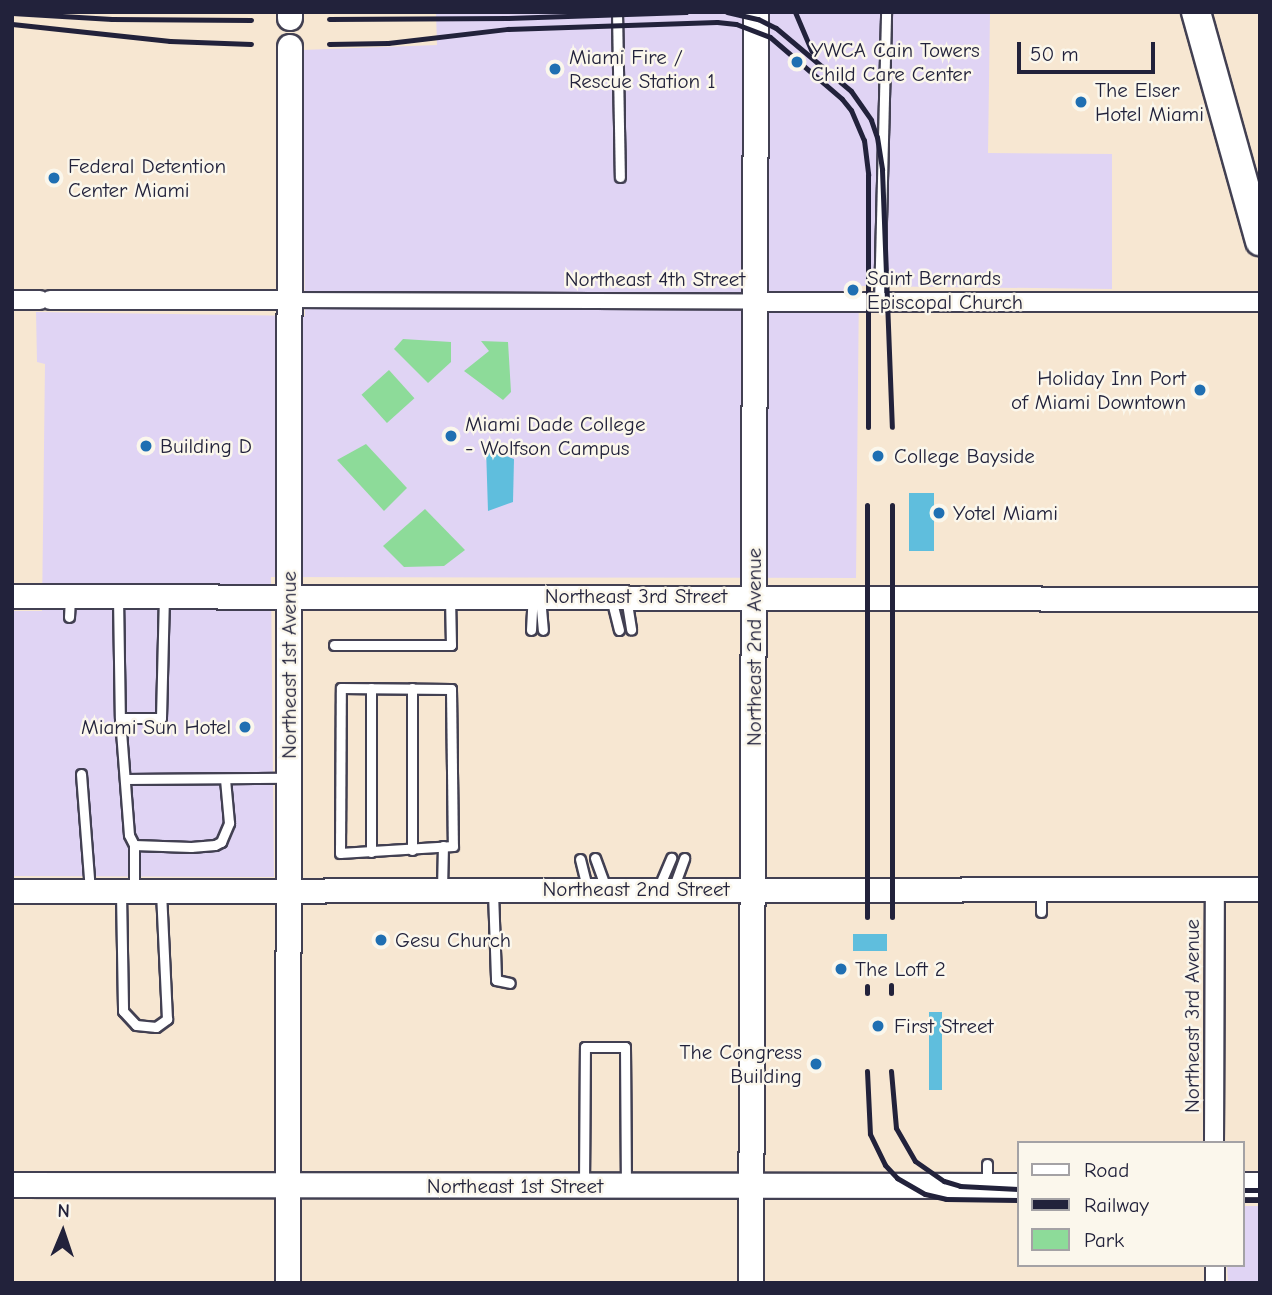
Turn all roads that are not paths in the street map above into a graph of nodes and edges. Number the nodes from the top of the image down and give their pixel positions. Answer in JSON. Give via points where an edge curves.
{"nodes":[{"id":1,"x":617,"y":12,"type":"edge"},
{"id":2,"x":755,"y":12,"type":"edge"},
{"id":3,"x":886,"y":12,"type":"edge"},
{"id":4,"x":1196,"y":12,"type":"edge"},
{"id":5,"x":290,"y":47,"type":"dead end"},
{"id":6,"x":620,"y":177,"type":"dead end"},
{"id":7,"x":1260,"y":241,"type":"edge"},
{"id":8,"x":12,"y":300,"type":"edge"},
{"id":9,"x":289,"y":300,"type":"junction"},
{"id":10,"x":753,"y":302,"type":"junction"},
{"id":11,"x":1260,"y":302,"type":"edge"},
{"id":12,"x":879,"y":303,"type":"junction"},
{"id":13,"x":118,"y":595,"type":"junction"},
{"id":14,"x":164,"y":595,"type":"junction"},
{"id":15,"x":289,"y":595,"type":"junction"},
{"id":16,"x":12,"y":596,"type":"edge"},
{"id":17,"x":450,"y":596,"type":"junction"},
{"id":18,"x":537,"y":596,"type":"junction"},
{"id":19,"x":619,"y":596,"type":"junction"},
{"id":20,"x":754,"y":597,"type":"junction"},
{"id":21,"x":1260,"y":599,"type":"edge"},
{"id":22,"x":531,"y":630,"type":"dead end"},
{"id":23,"x":543,"y":630,"type":"dead end"},
{"id":24,"x":619,"y":630,"type":"dead end"},
{"id":25,"x":631,"y":630,"type":"dead end"},
{"id":26,"x":334,"y":645,"type":"dead end"},
{"id":27,"x":371,"y":688,"type":"junction"},
{"id":28,"x":412,"y":688,"type":"junction"},
{"id":29,"x":120,"y":718,"type":"junction"},
{"id":30,"x":81,"y":774,"type":"dead end"},
{"id":31,"x":289,"y":778,"type":"junction"},
{"id":32,"x":125,"y":779,"type":"junction"},
{"id":33,"x":225,"y":779,"type":"junction"},
{"id":34,"x":134,"y":845,"type":"junction"},
{"id":35,"x":443,"y":846,"type":"junction"},
{"id":36,"x":412,"y":850,"type":"junction"},
{"id":37,"x":371,"y":852,"type":"junction"},
{"id":38,"x":595,"y":858,"type":"dead end"},
{"id":39,"x":671,"y":858,"type":"dead end"},
{"id":40,"x":684,"y":858,"type":"dead end"},
{"id":41,"x":580,"y":859,"type":"dead end"},
{"id":42,"x":753,"y":888,"type":"junction"},
{"id":43,"x":1041,"y":888,"type":"junction"},
{"id":44,"x":1215,"y":888,"type":"junction"},
{"id":45,"x":597,"y":889,"type":"junction"},
{"id":46,"x":666,"y":889,"type":"junction"},
{"id":47,"x":1260,"y":889,"type":"edge"},
{"id":48,"x":442,"y":890,"type":"junction"},
{"id":49,"x":493,"y":890,"type":"junction"},
{"id":50,"x":12,"y":891,"type":"edge"},
{"id":51,"x":90,"y":891,"type":"junction"},
{"id":52,"x":127,"y":891,"type":"junction"},
{"id":53,"x":161,"y":891,"type":"junction"},
{"id":54,"x":288,"y":891,"type":"junction"},
{"id":55,"x":1041,"y":912,"type":"dead end"},
{"id":56,"x":510,"y":983,"type":"dead end"},
{"id":57,"x":1214,"y":1141,"type":"edge"},
{"id":58,"x":12,"y":1185,"type":"edge"},
{"id":59,"x":1016,"y":1185,"type":"edge"},
{"id":60,"x":584,"y":1186,"type":"junction"},
{"id":61,"x":626,"y":1186,"type":"junction"},
{"id":62,"x":751,"y":1186,"type":"junction"},
{"id":63,"x":288,"y":1187,"type":"junction"},
{"id":64,"x":288,"y":1283,"type":"edge"},
{"id":65,"x":751,"y":1283,"type":"edge"}],
"edges":[{"from":1,"to":6,"type":"lane"},
{"from":2,"to":10,"type":"main road","name":"Northeast 2nd Avenue"},
{"from":3,"to":12,"type":"lane"},
{"from":4,"to":7,"type":"main road"},
{"from":5,"to":9,"type":"main road","name":"Northeast 1st Avenue"},
{"from":8,"to":9,"type":"street","name":"Northeast 4th Street"},
{"from":9,"to":10,"type":"street","name":"Northeast 4th Street"},
{"from":9,"to":15,"type":"main road","name":"Northeast 1st Avenue"},
{"from":10,"to":12,"type":"street","name":"Northeast 4th Street"},
{"from":10,"to":20,"type":"main road","name":"Northeast 2nd Avenue"},
{"from":11,"to":12,"type":"street","name":"Northeast 4th Street"},
{"from":13,"to":14,"type":"street","name":"Northeast 3rd Street"},
{"from":13,"to":16,"type":"street","name":"Northeast 3rd Street","via":[[69,606]]},
{"from":13,"to":29,"type":"lane"},
{"from":14,"to":15,"type":"street","name":"Northeast 3rd Street"},
{"from":14,"to":29,"type":"lane","via":[[161,718]]},
{"from":15,"to":17,"type":"street","name":"Northeast 3rd Street"},
{"from":15,"to":31,"type":"main road","name":"Northeast 1st Avenue"},
{"from":17,"to":18,"type":"street","name":"Northeast 3rd Street"},
{"from":17,"to":26,"type":"lane","via":[[451,645]]},
{"from":18,"to":19,"type":"street","name":"Northeast 3rd Street"},
{"from":18,"to":22,"type":"lane"},
{"from":18,"to":23,"type":"lane"},
{"from":19,"to":20,"type":"street","name":"Northeast 3rd Street"},
{"from":19,"to":24,"type":"lane"},
{"from":19,"to":25,"type":"lane"},
{"from":20,"to":21,"type":"street","name":"Northeast 3rd Street"},
{"from":20,"to":42,"type":"main road","name":"Northeast 2nd Avenue"},
{"from":27,"to":28,"type":"lane"},
{"from":27,"to":37,"type":"lane"},
{"from":27,"to":37,"type":"lane","via":[[341,688],[340,853]]},
{"from":28,"to":35,"type":"lane","via":[[451,689],[453,846]]},
{"from":28,"to":36,"type":"lane"},
{"from":29,"to":32,"type":"lane"},
{"from":30,"to":51,"type":"lane"},
{"from":31,"to":33,"type":"lane"},
{"from":31,"to":54,"type":"main road","name":"Northeast 1st Avenue"},
{"from":32,"to":33,"type":"lane"},
{"from":32,"to":34,"type":"lane","via":[[128,835]]},
{"from":33,"to":34,"type":"lane","via":[[229,823],[221,842],[191,847]]},
{"from":34,"to":52,"type":"lane"},
{"from":35,"to":36,"type":"lane"},
{"from":35,"to":48,"type":"lane"},
{"from":36,"to":37,"type":"lane"},
{"from":38,"to":45,"type":"lane"},
{"from":39,"to":46,"type":"lane"},
{"from":40,"to":46,"type":"lane"},
{"from":41,"to":45,"type":"lane"},
{"from":42,"to":43,"type":"street","name":"Northeast 2nd Street"},
{"from":42,"to":46,"type":"street","name":"Northeast 2nd Street"},
{"from":42,"to":62,"type":"main road","name":"Northeast 2nd Avenue"},
{"from":43,"to":44,"type":"street","name":"Northeast 2nd Street"},
{"from":43,"to":55,"type":"lane"},
{"from":44,"to":47,"type":"street","name":"Northeast 2nd Street"},
{"from":44,"to":57,"type":"street","name":"Northeast 3rd Avenue"},
{"from":45,"to":46,"type":"street","name":"Northeast 2nd Street"},
{"from":45,"to":49,"type":"street","name":"Northeast 2nd Street"},
{"from":48,"to":49,"type":"street","name":"Northeast 2nd Street"},
{"from":48,"to":54,"type":"street","name":"Northeast 2nd Street"},
{"from":49,"to":56,"type":"lane","via":[[496,980]]},
{"from":50,"to":51,"type":"street","name":"Northeast 2nd Street"},
{"from":51,"to":52,"type":"street","name":"Northeast 2nd Street"},
{"from":52,"to":53,"type":"street","name":"Northeast 2nd Street"},
{"from":52,"to":53,"type":"lane","via":[[123,1012],[136,1025],[156,1027],[167,1019]]},
{"from":53,"to":54,"type":"street","name":"Northeast 2nd Street"},
{"from":54,"to":63,"type":"main road","name":"Northeast 1st Avenue"},
{"from":58,"to":63,"type":"main road","name":"Northeast 1st Street"},
{"from":59,"to":62,"type":"main road","name":"Northeast 1st Street","via":[[987,1175]]},
{"from":60,"to":61,"type":"main road","name":"Northeast 1st Street"},
{"from":60,"to":61,"type":"lane","via":[[584,1047],[625,1047]]},
{"from":60,"to":63,"type":"main road","name":"Northeast 1st Street"},
{"from":61,"to":62,"type":"main road","name":"Northeast 1st Street"},
{"from":62,"to":65,"type":"main road","name":"Northeast 2nd Avenue"},
{"from":63,"to":64,"type":"main road","name":"Northeast 1st Avenue"}]}
